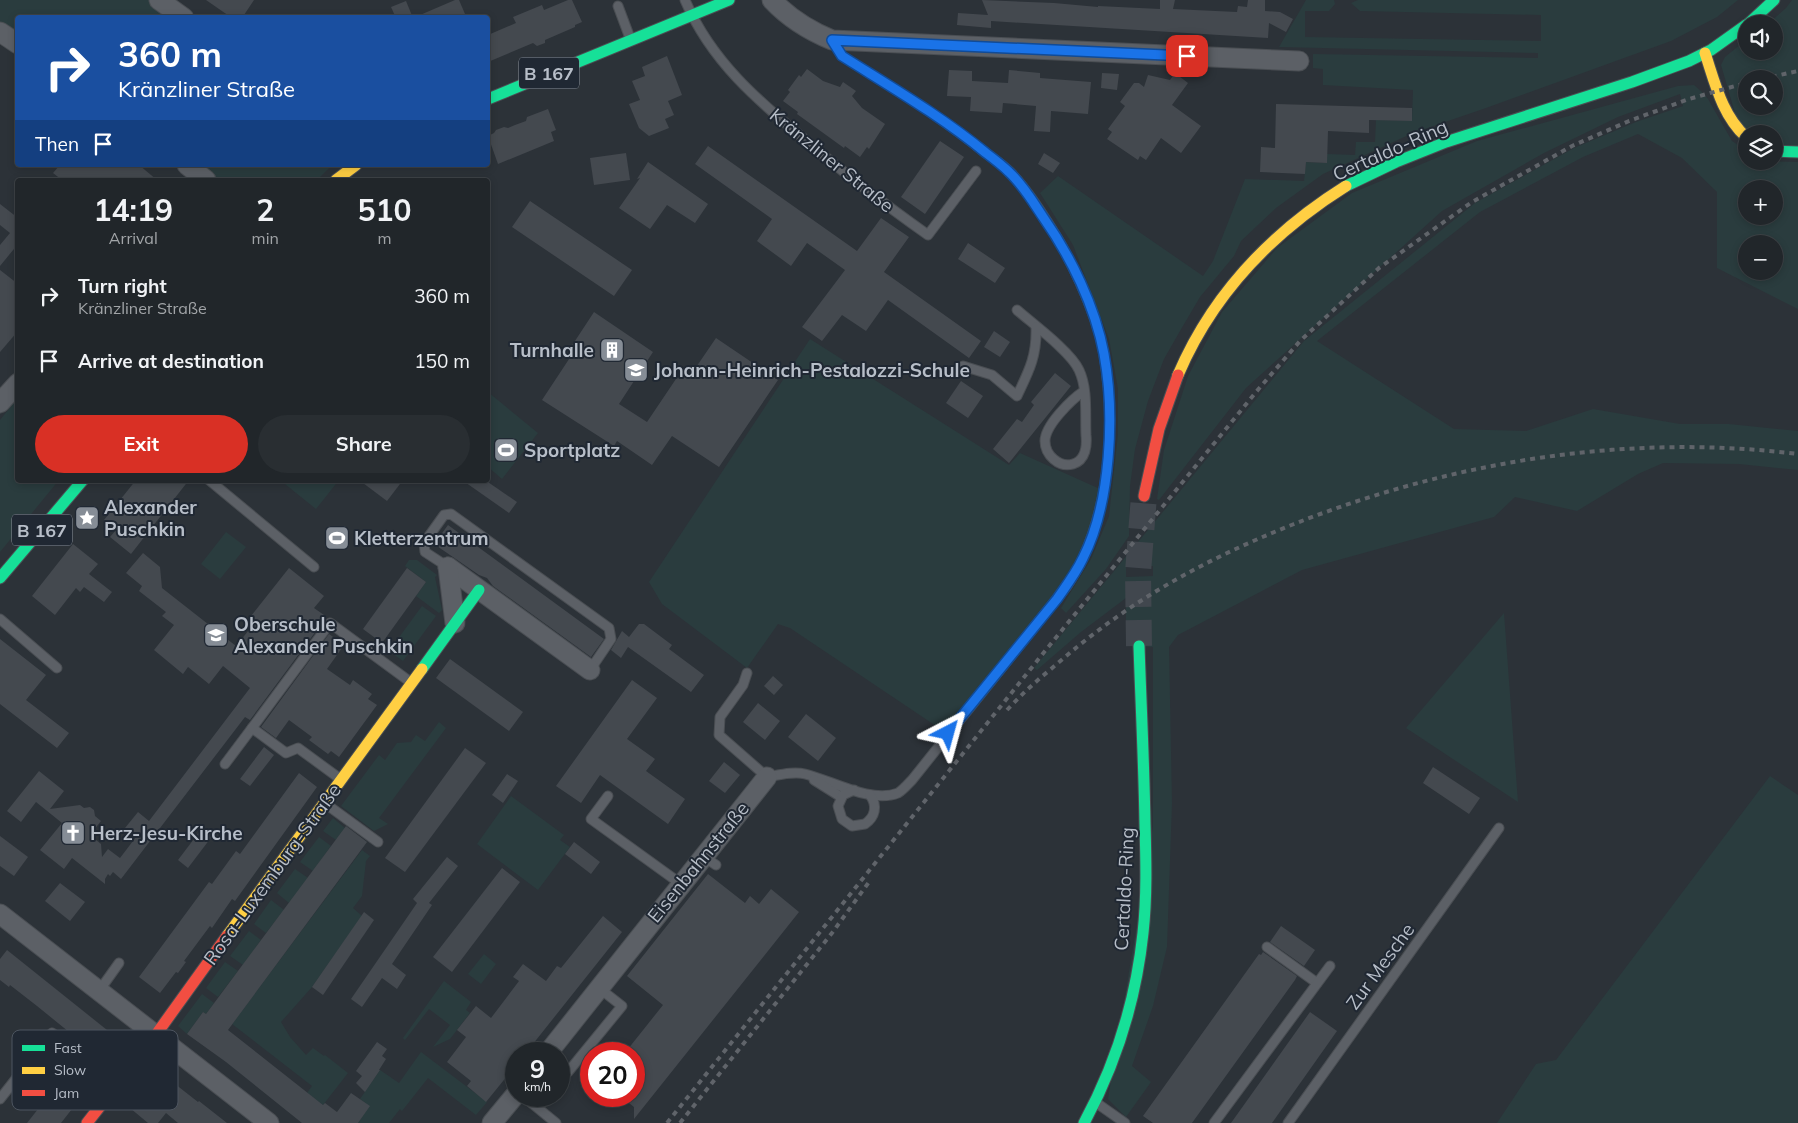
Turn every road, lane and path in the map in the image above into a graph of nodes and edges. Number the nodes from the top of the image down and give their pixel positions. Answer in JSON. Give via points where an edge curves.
{"nodes":[{"id":1,"x":159,"y":0,"type":"edge"},
{"id":2,"x":685,"y":0,"type":"edge"},
{"id":3,"x":728,"y":0,"type":"edge"},
{"id":4,"x":772,"y":0,"type":"edge"},
{"id":5,"x":1774,"y":0,"type":"edge"},
{"id":6,"x":618,"y":6,"type":"dead end"},
{"id":7,"x":180,"y":15,"type":"edge"},
{"id":8,"x":1757,"y":15,"type":"edge"},
{"id":9,"x":692,"y":16,"type":"junction"},
{"id":10,"x":1738,"y":30,"type":"edge"},
{"id":11,"x":0,"y":32,"type":"edge"},
{"id":12,"x":630,"y":40,"type":"junction"},
{"id":13,"x":832,"y":40,"type":"junction"},
{"id":14,"x":15,"y":42,"type":"edge"},
{"id":15,"x":1705,"y":53,"type":"junction"},
{"id":16,"x":1299,"y":61,"type":"dead end"},
{"id":17,"x":490,"y":98,"type":"edge"},
{"id":18,"x":1738,"y":130,"type":"edge"},
{"id":19,"x":1783,"y":151,"type":"edge"},
{"id":20,"x":1798,"y":152,"type":"edge"},
{"id":21,"x":190,"y":167,"type":"edge"},
{"id":22,"x":353,"y":167,"type":"edge"},
{"id":23,"x":976,"y":171,"type":"dead end"},
{"id":24,"x":203,"y":178,"type":"edge"},
{"id":25,"x":339,"y":178,"type":"edge"},
{"id":26,"x":1017,"y":310,"type":"dead end"},
{"id":27,"x":1036,"y":327,"type":"junction"},
{"id":28,"x":963,"y":366,"type":"dead end"},
{"id":29,"x":15,"y":386,"type":"edge"},
{"id":30,"x":1084,"y":390,"type":"junction"},
{"id":31,"x":0,"y":403,"type":"edge"},
{"id":32,"x":80,"y":483,"type":"edge"},
{"id":33,"x":213,"y":483,"type":"edge"},
{"id":34,"x":1144,"y":496,"type":"tunnel mouth"},
{"id":35,"x":314,"y":567,"type":"dead end"},
{"id":36,"x":448,"y":567,"type":"junction"},
{"id":37,"x":0,"y":578,"type":"edge"},
{"id":38,"x":479,"y":590,"type":"junction"},
{"id":39,"x":0,"y":619,"type":"edge"},
{"id":40,"x":455,"y":623,"type":"junction"},
{"id":41,"x":1139,"y":646,"type":"tunnel mouth"},
{"id":42,"x":57,"y":668,"type":"dead end"},
{"id":43,"x":590,"y":670,"type":"joint"},
{"id":44,"x":747,"y":673,"type":"dead end"},
{"id":45,"x":411,"y":683,"type":"junction"},
{"id":46,"x":252,"y":728,"type":"junction"},
{"id":47,"x":225,"y":764,"type":"dead end"},
{"id":48,"x":803,"y":773,"type":"junction"},
{"id":49,"x":767,"y":776,"type":"junction"},
{"id":50,"x":341,"y":780,"type":"junction"},
{"id":51,"x":854,"y":790,"type":"junction"},
{"id":52,"x":870,"y":795,"type":"junction"},
{"id":53,"x":608,"y":796,"type":"dead end"},
{"id":54,"x":841,"y":797,"type":"junction"},
{"id":55,"x":324,"y":802,"type":"junction"},
{"id":56,"x":1499,"y":828,"type":"dead end"},
{"id":57,"x":378,"y":842,"type":"dead end"},
{"id":58,"x":681,"y":884,"type":"junction"},
{"id":59,"x":0,"y":914,"type":"edge"},
{"id":60,"x":1267,"y":947,"type":"dead end"},
{"id":61,"x":119,"y":963,"type":"dead end"},
{"id":62,"x":1330,"y":966,"type":"dead end"},
{"id":63,"x":1317,"y":983,"type":"junction"},
{"id":64,"x":599,"y":988,"type":"junction"},
{"id":65,"x":99,"y":992,"type":"junction"},
{"id":66,"x":147,"y":1030,"type":"edge"},
{"id":67,"x":159,"y":1030,"type":"edge"},
{"id":68,"x":556,"y":1042,"type":"edge"},
{"id":69,"x":178,"y":1054,"type":"edge"},
{"id":70,"x":570,"y":1070,"type":"edge"},
{"id":71,"x":12,"y":1084,"type":"edge"},
{"id":72,"x":0,"y":1099,"type":"edge"},
{"id":73,"x":1096,"y":1102,"type":"junction"},
{"id":74,"x":505,"y":1107,"type":"edge"},
{"id":75,"x":536,"y":1107,"type":"edge"},
{"id":76,"x":97,"y":1110,"type":"edge"},
{"id":77,"x":87,"y":1123,"type":"edge"},
{"id":78,"x":269,"y":1123,"type":"edge"},
{"id":79,"x":492,"y":1123,"type":"edge"},
{"id":80,"x":556,"y":1123,"type":"edge"},
{"id":81,"x":1084,"y":1123,"type":"edge"},
{"id":82,"x":1125,"y":1123,"type":"edge"},
{"id":83,"x":1214,"y":1123,"type":"edge"},
{"id":84,"x":1288,"y":1123,"type":"edge"}],
"edges":[{"from":1,"to":7,"type":"street"},
{"from":2,"to":9,"type":"lane"},
{"from":3,"to":9,"type":"main road","number":"B 167"},
{"from":4,"to":13,"type":"street","via":[[800,23]]},
{"from":5,"to":8,"type":"main road","name":"Certaldo-Ring"},
{"from":6,"to":12,"type":"lane"},
{"from":9,"to":12,"type":"main road","number":"B 167"},
{"from":9,"to":23,"type":"lane","name":"Kränzliner Straße","via":[[728,70],[750,93],[850,177],[928,235]]},
{"from":10,"to":15,"type":"main road","name":"Certaldo-Ring"},
{"from":11,"to":14,"type":"street"},
{"from":12,"to":17,"type":"main road","number":"B 167"},
{"from":13,"to":16,"type":"street"},
{"from":13,"to":52,"type":"lane","via":[[842,56],[959,130],[1010,172],[1053,231],[1083,290],[1104,354],[1108,392],[1108,454],[1101,504],[1080,564],[1067,586],[906,787],[886,796]]},
{"from":15,"to":18,"type":"main road","via":[[1728,114]]},
{"from":15,"to":34,"type":"main road","name":"Certaldo-Ring","via":[[1642,79],[1547,108],[1417,154],[1348,185],[1299,218],[1243,270],[1196,338],[1172,390],[1153,449]]},
{"from":19,"to":20,"type":"main road"},
{"from":21,"to":24,"type":"street"},
{"from":22,"to":25,"type":"main road"},
{"from":26,"to":27,"type":"lane"},
{"from":27,"to":28,"type":"lane","via":[[1034,358],[1017,396],[992,375]]},
{"from":27,"to":30,"type":"lane","via":[[1066,353],[1079,370]]},
{"from":29,"to":31,"type":"street"},
{"from":30,"to":30,"type":"lane","via":[[1087,445],[1084,454],[1074,464],[1058,462],[1049,454],[1046,436],[1074,398]]},
{"from":32,"to":37,"type":"main road","number":"B 167"},
{"from":33,"to":35,"type":"lane"},
{"from":36,"to":38,"type":"street"},
{"from":36,"to":40,"type":"street"},
{"from":36,"to":43,"type":"lane","via":[[425,552],[424,543],[444,515],[451,514],[609,628],[611,639]]},
{"from":38,"to":40,"type":"main road","name":"Rosa-Luxemburg-Straße"},
{"from":38,"to":43,"type":"street"},
{"from":39,"to":42,"type":"lane"},
{"from":40,"to":45,"type":"main road","name":"Rosa-Luxemburg-Straße"},
{"from":41,"to":73,"type":"main road","name":"Certaldo-Ring","via":[[1145,831],[1143,934],[1130,1006]]},
{"from":44,"to":49,"type":"lane","via":[[743,685],[720,717],[719,735]]},
{"from":45,"to":46,"type":"lane","via":[[330,623]]},
{"from":45,"to":50,"type":"main road","name":"Rosa-Luxemburg-Straße"},
{"from":46,"to":47,"type":"lane"},
{"from":46,"to":50,"type":"lane","via":[[286,753],[298,748]]},
{"from":48,"to":49,"type":"lane"},
{"from":48,"to":51,"type":"lane"},
{"from":48,"to":54,"type":"lane"},
{"from":49,"to":58,"type":"street","name":"Eisenbahnstraße","via":[[709,860]]},
{"from":50,"to":55,"type":"main road","name":"Rosa-Luxemburg-Straße"},
{"from":51,"to":52,"type":"lane"},
{"from":51,"to":54,"type":"lane"},
{"from":52,"to":54,"type":"lane","via":[[874,803],[873,815],[865,824],[858,826],[842,819],[838,806]]},
{"from":53,"to":58,"type":"lane","via":[[591,819]]},
{"from":55,"to":57,"type":"lane"},
{"from":55,"to":67,"type":"main road","name":"Rosa-Luxemburg-Straße"},
{"from":56,"to":84,"type":"lane","name":"Zur Mesche"},
{"from":58,"to":64,"type":"street","name":"Eisenbahnstraße"},
{"from":59,"to":65,"type":"street"},
{"from":60,"to":63,"type":"lane"},
{"from":61,"to":65,"type":"lane"},
{"from":62,"to":63,"type":"lane"},
{"from":63,"to":83,"type":"lane"},
{"from":64,"to":68,"type":"street","name":"Eisenbahnstraße"},
{"from":64,"to":70,"type":"lane","via":[[622,1006]]},
{"from":65,"to":66,"type":"street"},
{"from":69,"to":78,"type":"street"},
{"from":71,"to":72,"type":"lane"},
{"from":73,"to":81,"type":"main road","name":"Certaldo-Ring"},
{"from":73,"to":82,"type":"lane"},
{"from":74,"to":79,"type":"street"},
{"from":75,"to":80,"type":"lane"},
{"from":76,"to":77,"type":"main road","name":"Rosa-Luxemburg-Straße"}]}
